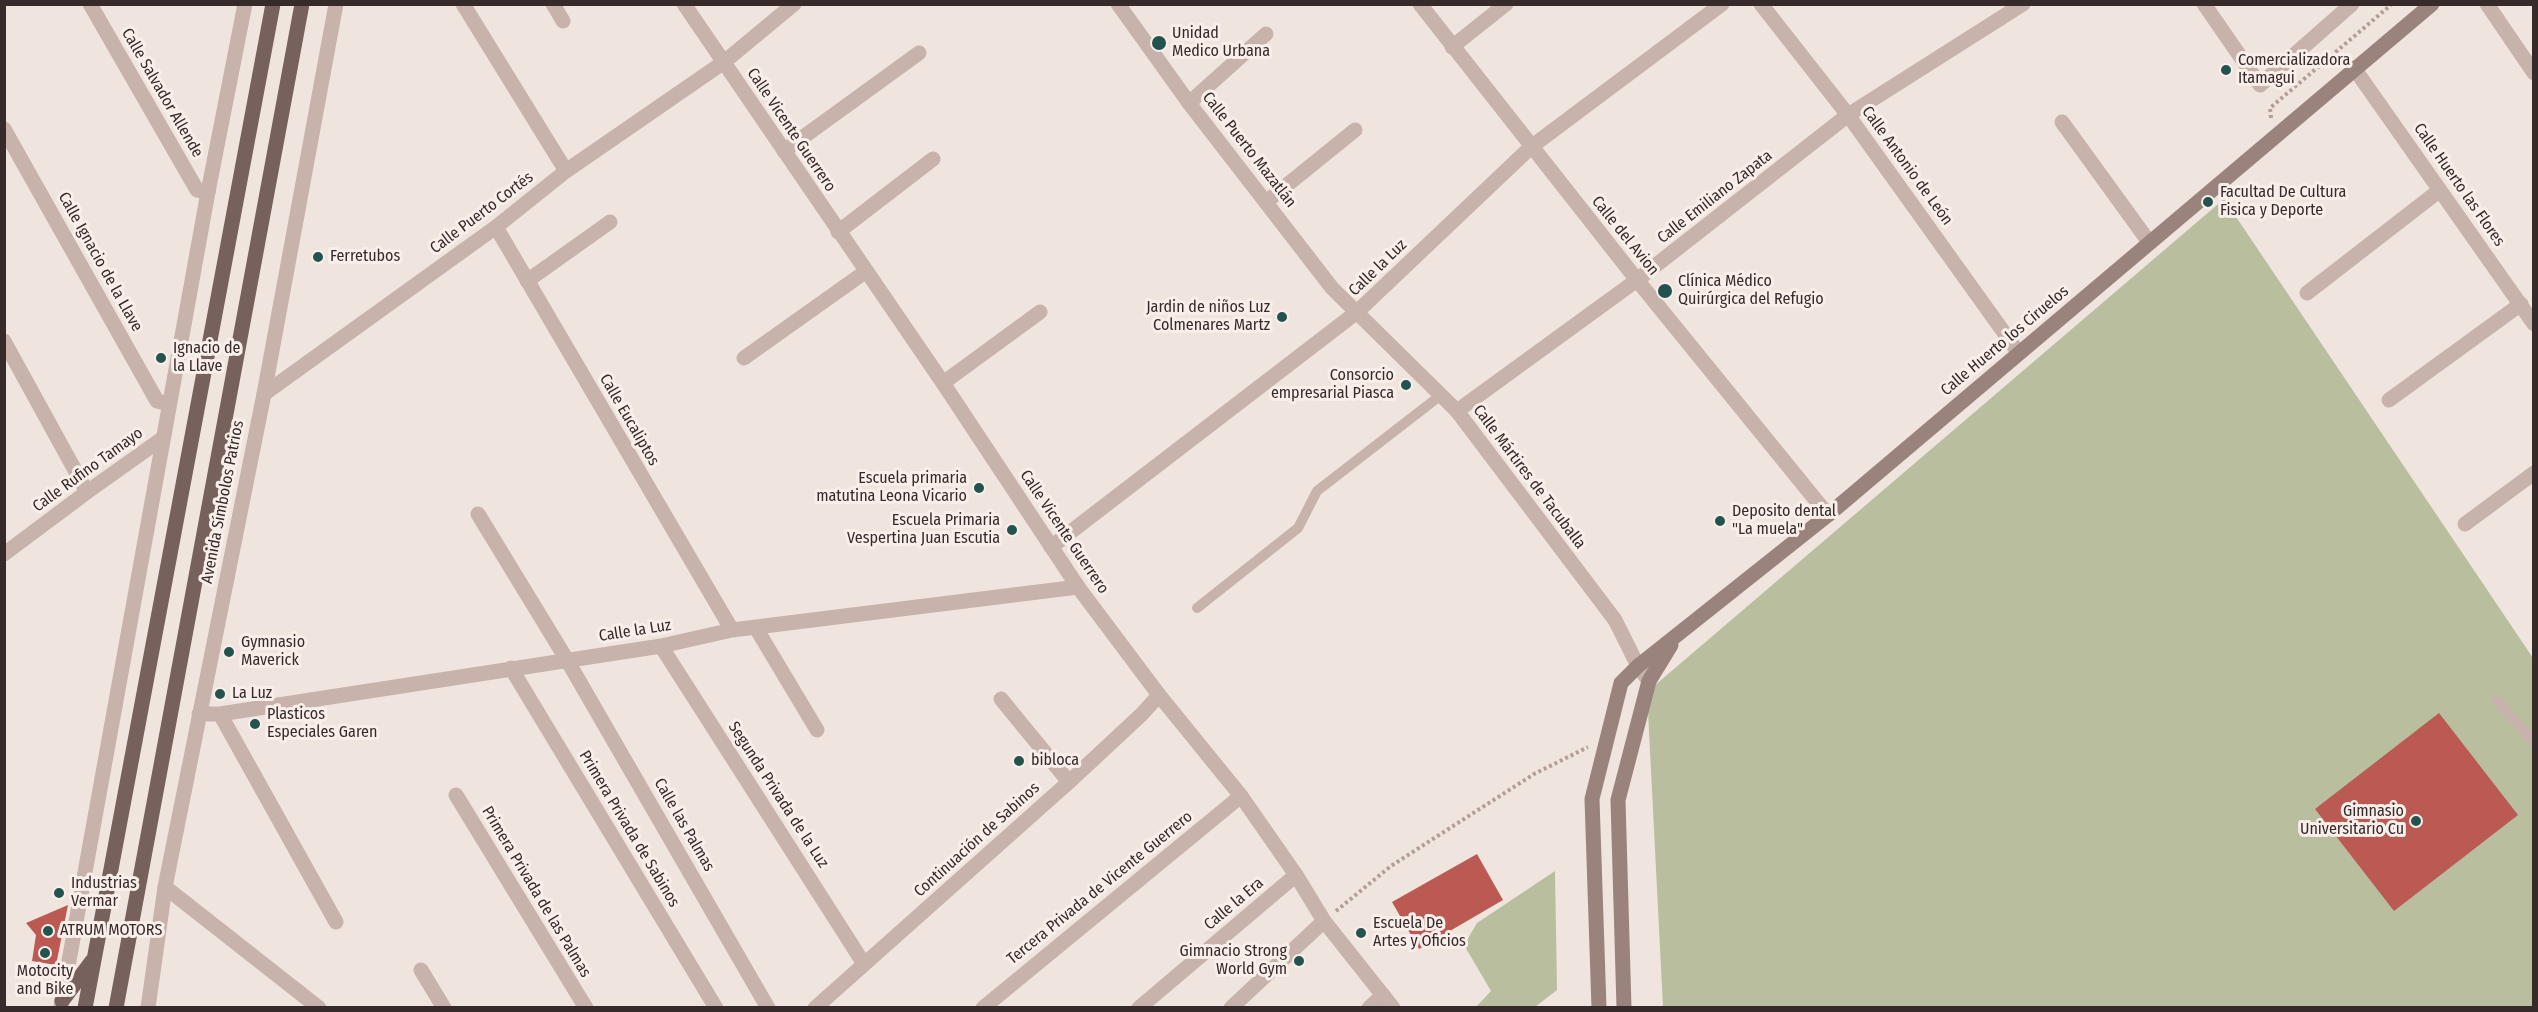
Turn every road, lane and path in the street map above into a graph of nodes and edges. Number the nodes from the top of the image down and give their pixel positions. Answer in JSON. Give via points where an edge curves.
{"nodes":[{"id":1,"x":90,"y":4,"type":"edge"},
{"id":2,"x":273,"y":4,"type":"edge"},
{"id":3,"x":302,"y":4,"type":"edge"},
{"id":4,"x":336,"y":4,"type":"edge"},
{"id":5,"x":463,"y":4,"type":"edge"},
{"id":6,"x":553,"y":4,"type":"edge"},
{"id":7,"x":684,"y":4,"type":"edge"},
{"id":8,"x":794,"y":4,"type":"edge"},
{"id":9,"x":1118,"y":4,"type":"edge"},
{"id":10,"x":1420,"y":4,"type":"edge"},
{"id":11,"x":1506,"y":4,"type":"edge"},
{"id":12,"x":1722,"y":4,"type":"edge"},
{"id":13,"x":1761,"y":4,"type":"edge"},
{"id":14,"x":2023,"y":4,"type":"edge"},
{"id":15,"x":2204,"y":4,"type":"edge"},
{"id":16,"x":2352,"y":4,"type":"edge"},
{"id":17,"x":2392,"y":4,"type":"edge"},
{"id":18,"x":2432,"y":4,"type":"edge"},
{"id":19,"x":2487,"y":4,"type":"edge"},
{"id":20,"x":244,"y":5,"type":"edge"},
{"id":21,"x":563,"y":21,"type":"dead end"},
{"id":22,"x":1266,"y":34,"type":"dead end"},
{"id":23,"x":1452,"y":47,"type":"junction"},
{"id":24,"x":919,"y":52,"type":"dead end"},
{"id":25,"x":724,"y":62,"type":"junction"},
{"id":26,"x":2354,"y":68,"type":"junction"},
{"id":27,"x":2534,"y":73,"type":"edge"},
{"id":28,"x":1189,"y":103,"type":"junction"},
{"id":29,"x":1848,"y":115,"type":"junction"},
{"id":30,"x":2062,"y":122,"type":"dead end"},
{"id":31,"x":4,"y":129,"type":"edge"},
{"id":32,"x":1355,"y":130,"type":"dead end"},
{"id":33,"x":2273,"y":137,"type":"junction"},
{"id":34,"x":1531,"y":147,"type":"junction"},
{"id":35,"x":784,"y":151,"type":"junction"},
{"id":36,"x":933,"y":159,"type":"dead end"},
{"id":37,"x":566,"y":171,"type":"junction"},
{"id":38,"x":2440,"y":190,"type":"junction"},
{"id":39,"x":208,"y":192,"type":"junction"},
{"id":40,"x":1266,"y":202,"type":"junction"},
{"id":41,"x":610,"y":222,"type":"dead end"},
{"id":42,"x":496,"y":227,"type":"junction"},
{"id":43,"x":838,"y":232,"type":"junction"},
{"id":44,"x":2149,"y":242,"type":"junction"},
{"id":45,"x":865,"y":272,"type":"junction"},
{"id":46,"x":1637,"y":280,"type":"junction"},
{"id":47,"x":527,"y":281,"type":"junction"},
{"id":48,"x":2307,"y":293,"type":"dead end"},
{"id":49,"x":2521,"y":304,"type":"junction"},
{"id":50,"x":1040,"y":312,"type":"dead end"},
{"id":51,"x":1357,"y":312,"type":"junction"},
{"id":52,"x":2534,"y":324,"type":"edge"},
{"id":53,"x":4,"y":341,"type":"edge"},
{"id":54,"x":2018,"y":352,"type":"junction"},
{"id":55,"x":744,"y":358,"type":"dead end"},
{"id":56,"x":943,"y":383,"type":"junction"},
{"id":57,"x":264,"y":394,"type":"junction"},
{"id":58,"x":1441,"y":395,"type":"junction"},
{"id":59,"x":2389,"y":400,"type":"dead end"},
{"id":60,"x":169,"y":404,"type":"junction"},
{"id":61,"x":1457,"y":411,"type":"junction"},
{"id":62,"x":163,"y":438,"type":"junction"},
{"id":63,"x":2534,"y":473,"type":"edge"},
{"id":64,"x":87,"y":492,"type":"junction"},
{"id":65,"x":478,"y":514,"type":"dead end"},
{"id":66,"x":1828,"y":515,"type":"junction"},
{"id":67,"x":2465,"y":524,"type":"dead end"},
{"id":68,"x":1051,"y":547,"type":"junction"},
{"id":69,"x":4,"y":554,"type":"edge"},
{"id":70,"x":1078,"y":587,"type":"junction"},
{"id":71,"x":1197,"y":608,"type":"dead end"},
{"id":72,"x":756,"y":628,"type":"junction"},
{"id":73,"x":732,"y":630,"type":"junction"},
{"id":74,"x":1676,"y":638,"type":"junction"},
{"id":75,"x":661,"y":646,"type":"junction"},
{"id":76,"x":567,"y":660,"type":"junction"},
{"id":77,"x":1638,"y":666,"type":"junction"},
{"id":78,"x":512,"y":668,"type":"junction"},
{"id":79,"x":1649,"y":681,"type":"junction"},
{"id":80,"x":1159,"y":695,"type":"junction"},
{"id":81,"x":1001,"y":699,"type":"dead end"},
{"id":82,"x":2497,"y":700,"type":"dead end"},
{"id":83,"x":199,"y":714,"type":"junction"},
{"id":84,"x":220,"y":714,"type":"junction"},
{"id":85,"x":817,"y":730,"type":"dead end"},
{"id":86,"x":1608,"y":737,"type":"junction"},
{"id":87,"x":2534,"y":743,"type":"edge"},
{"id":88,"x":1069,"y":782,"type":"junction"},
{"id":89,"x":456,"y":795,"type":"dead end"},
{"id":90,"x":1241,"y":796,"type":"junction"},
{"id":91,"x":1296,"y":875,"type":"junction"},
{"id":92,"x":165,"y":886,"type":"junction"},
{"id":93,"x":1324,"y":921,"type":"junction"},
{"id":94,"x":336,"y":922,"type":"dead end"},
{"id":95,"x":93,"y":959,"type":"junction"},
{"id":96,"x":864,"y":964,"type":"junction"},
{"id":97,"x":421,"y":970,"type":"dead end"},
{"id":98,"x":1383,"y":995,"type":"junction"},
{"id":99,"x":61,"y":1004,"type":"edge"},
{"id":100,"x":85,"y":1008,"type":"edge"},
{"id":101,"x":116,"y":1008,"type":"edge"},
{"id":102,"x":148,"y":1008,"type":"edge"},
{"id":103,"x":319,"y":1008,"type":"edge"},
{"id":104,"x":444,"y":1008,"type":"edge"},
{"id":105,"x":586,"y":1008,"type":"edge"},
{"id":106,"x":716,"y":1008,"type":"edge"},
{"id":107,"x":768,"y":1008,"type":"edge"},
{"id":108,"x":815,"y":1008,"type":"edge"},
{"id":109,"x":983,"y":1008,"type":"edge"},
{"id":110,"x":1139,"y":1008,"type":"edge"},
{"id":111,"x":1231,"y":1008,"type":"edge"},
{"id":112,"x":1369,"y":1008,"type":"edge"},
{"id":113,"x":1393,"y":1008,"type":"edge"},
{"id":114,"x":1599,"y":1008,"type":"edge"},
{"id":115,"x":1624,"y":1008,"type":"edge"}],
"edges":[{"from":1,"to":39,"type":"street","name":"Calle Salvador Allende","via":[[197,190]]},
{"from":2,"to":95,"type":"main road"},
{"from":3,"to":101,"type":"main road","name":"Avenida Símbolos Patrios"},
{"from":4,"to":57,"type":"street","name":"Avenida Símbolos Patrios"},
{"from":5,"to":37,"type":"street"},
{"from":6,"to":21,"type":"street"},
{"from":7,"to":25,"type":"street","name":"Calle Vicente Guerrero"},
{"from":8,"to":25,"type":"street","name":"Calle Puerto Cortés"},
{"from":9,"to":28,"type":"street","name":"Calle Puerto Mazatlán"},
{"from":10,"to":23,"type":"street","name":"Calle del Avion"},
{"from":11,"to":23,"type":"street"},
{"from":12,"to":34,"type":"street","name":"Calle la Luz"},
{"from":13,"to":29,"type":"street","name":"Calle Antonio de León"},
{"from":14,"to":29,"type":"street","name":"Calle Emiliano Zapata"},
{"from":15,"to":16,"type":"street","via":[[2260,85]]},
{"from":17,"to":33,"type":"path","via":[[2270,108]]},
{"from":18,"to":26,"type":"main road","name":"Calle Huerto los Ciruelos"},
{"from":19,"to":27,"type":"street"},
{"from":20,"to":39,"type":"street"},
{"from":22,"to":28,"type":"street"},
{"from":23,"to":34,"type":"street","name":"Calle del Avion"},
{"from":24,"to":35,"type":"street"},
{"from":25,"to":35,"type":"street","name":"Calle Vicente Guerrero"},
{"from":25,"to":37,"type":"street","name":"Calle Puerto Cortés"},
{"from":26,"to":33,"type":"main road","name":"Calle Huerto los Ciruelos"},
{"from":26,"to":38,"type":"street","name":"Calle Huerto las Flores"},
{"from":28,"to":40,"type":"street","name":"Calle Puerto Mazatlán"},
{"from":29,"to":46,"type":"street","name":"Calle Emiliano Zapata"},
{"from":29,"to":54,"type":"street","name":"Calle Antonio de León"},
{"from":30,"to":44,"type":"street"},
{"from":31,"to":60,"type":"street","name":"Calle Ignacio de la Llave","via":[[157,401]]},
{"from":32,"to":40,"type":"street"},
{"from":33,"to":44,"type":"main road","name":"Calle Huerto los Ciruelos"},
{"from":34,"to":46,"type":"street","name":"Calle del Avion"},
{"from":34,"to":51,"type":"street","name":"Calle la Luz"},
{"from":35,"to":43,"type":"street","name":"Calle Vicente Guerrero"},
{"from":36,"to":43,"type":"street"},
{"from":37,"to":42,"type":"street","name":"Calle Puerto Cortés"},
{"from":38,"to":48,"type":"street"},
{"from":38,"to":49,"type":"street","name":"Calle Huerto las Flores"},
{"from":39,"to":60,"type":"street"},
{"from":40,"to":51,"type":"street","name":"Calle Puerto Mazatlán","via":[[1332,288]]},
{"from":41,"to":47,"type":"street"},
{"from":42,"to":47,"type":"street","name":"Calle Eucaliptos"},
{"from":42,"to":57,"type":"street","name":"Calle Puerto Cortés"},
{"from":43,"to":45,"type":"street","name":"Calle Vicente Guerrero"},
{"from":44,"to":54,"type":"main road","name":"Calle Huerto los Ciruelos"},
{"from":45,"to":55,"type":"street"},
{"from":45,"to":56,"type":"street","name":"Calle Vicente Guerrero"},
{"from":46,"to":61,"type":"street","name":"Calle Emiliano Zapata"},
{"from":46,"to":66,"type":"street","name":"Calle del Avion"},
{"from":47,"to":73,"type":"street","name":"Calle Eucaliptos"},
{"from":49,"to":52,"type":"street","name":"Calle Huerto las Flores"},
{"from":49,"to":59,"type":"street"},
{"from":50,"to":56,"type":"street"},
{"from":51,"to":58,"type":"street","name":"Calle Mártires de Tacuballa"},
{"from":51,"to":68,"type":"street","name":"Calle la Luz"},
{"from":53,"to":64,"type":"street"},
{"from":54,"to":66,"type":"main road","name":"Calle Huerto los Ciruelos"},
{"from":56,"to":68,"type":"street","name":"Calle Vicente Guerrero"},
{"from":57,"to":83,"type":"street","name":"Avenida Símbolos Patrios"},
{"from":58,"to":61,"type":"street","name":"Calle Mártires de Tacuballa"},
{"from":58,"to":71,"type":"lane","via":[[1317,491],[1298,528]]},
{"from":60,"to":62,"type":"street"},
{"from":61,"to":77,"type":"street","name":"Calle Mártires de Tacuballa","via":[[1615,620]]},
{"from":62,"to":64,"type":"street","name":"Calle Rufino Tamayo"},
{"from":62,"to":99,"type":"street"},
{"from":63,"to":67,"type":"street"},
{"from":64,"to":69,"type":"street","name":"Calle Rufino Tamayo"},
{"from":65,"to":76,"type":"street","name":"Calle las Palmas"},
{"from":66,"to":74,"type":"main road","name":"Calle Huerto los Ciruelos"},
{"from":68,"to":70,"type":"street","name":"Calle Vicente Guerrero"},
{"from":70,"to":72,"type":"street","name":"Calle la Luz"},
{"from":70,"to":80,"type":"street","name":"Calle Vicente Guerrero"},
{"from":72,"to":73,"type":"street","name":"Calle la Luz"},
{"from":72,"to":85,"type":"street"},
{"from":73,"to":75,"type":"street","name":"Calle la Luz"},
{"from":74,"to":77,"type":"main road","name":"Calle Huerto los Ciruelos"},
{"from":74,"to":79,"type":"main road","name":"Calle Huerto los Ciruelos"},
{"from":75,"to":76,"type":"street","name":"Calle la Luz"},
{"from":75,"to":96,"type":"street","name":"Segunda Privada de la Luz"},
{"from":76,"to":78,"type":"street","name":"Calle la Luz"},
{"from":76,"to":107,"type":"street","name":"Calle las Palmas"},
{"from":77,"to":79,"type":"street","name":"Calle Mártires de Tacuballa"},
{"from":77,"to":86,"type":"main road","name":"Calle Huerto los Ciruelos","via":[[1621,683]]},
{"from":78,"to":84,"type":"street","name":"Calle la Luz"},
{"from":78,"to":106,"type":"street","name":"Primera Privada de Sabinos"},
{"from":79,"to":115,"type":"main road","name":"Calle Huerto los Ciruelos","via":[[1618,800]]},
{"from":80,"to":88,"type":"street","name":"Continuación de Sabinos"},
{"from":80,"to":90,"type":"street","name":"Calle Vicente Guerrero"},
{"from":81,"to":88,"type":"street"},
{"from":82,"to":87,"type":"lane"},
{"from":83,"to":84,"type":"street","name":"Calle la Luz"},
{"from":83,"to":92,"type":"street","name":"Avenida Símbolos Patrios"},
{"from":84,"to":94,"type":"street"},
{"from":86,"to":93,"type":"path","via":[[1534,774],[1391,866]]},
{"from":86,"to":114,"type":"main road","name":"Calle Huerto los Ciruelos","via":[[1592,800]]},
{"from":88,"to":96,"type":"street","name":"Continuación de Sabinos"},
{"from":89,"to":105,"type":"street","name":"Primera Privada de las Palmas"},
{"from":90,"to":91,"type":"street","name":"Calle Vicente Guerrero"},
{"from":90,"to":109,"type":"street","name":"Tercera Privada de Vicente Guerrero"},
{"from":91,"to":93,"type":"street","name":"Calle Vicente Guerrero"},
{"from":91,"to":110,"type":"street","name":"Calle la Era"},
{"from":92,"to":102,"type":"street","name":"Avenida Símbolos Patrios"},
{"from":92,"to":103,"type":"street"},
{"from":93,"to":98,"type":"street","name":"Calle Vicente Guerrero"},
{"from":93,"to":111,"type":"street"},
{"from":95,"to":99,"type":"main road"},
{"from":95,"to":100,"type":"main road"},
{"from":96,"to":108,"type":"street","name":"Continuación de Sabinos"},
{"from":97,"to":104,"type":"street"},
{"from":98,"to":112,"type":"street"},
{"from":98,"to":113,"type":"street","name":"Calle Vicente Guerrero"}]}
